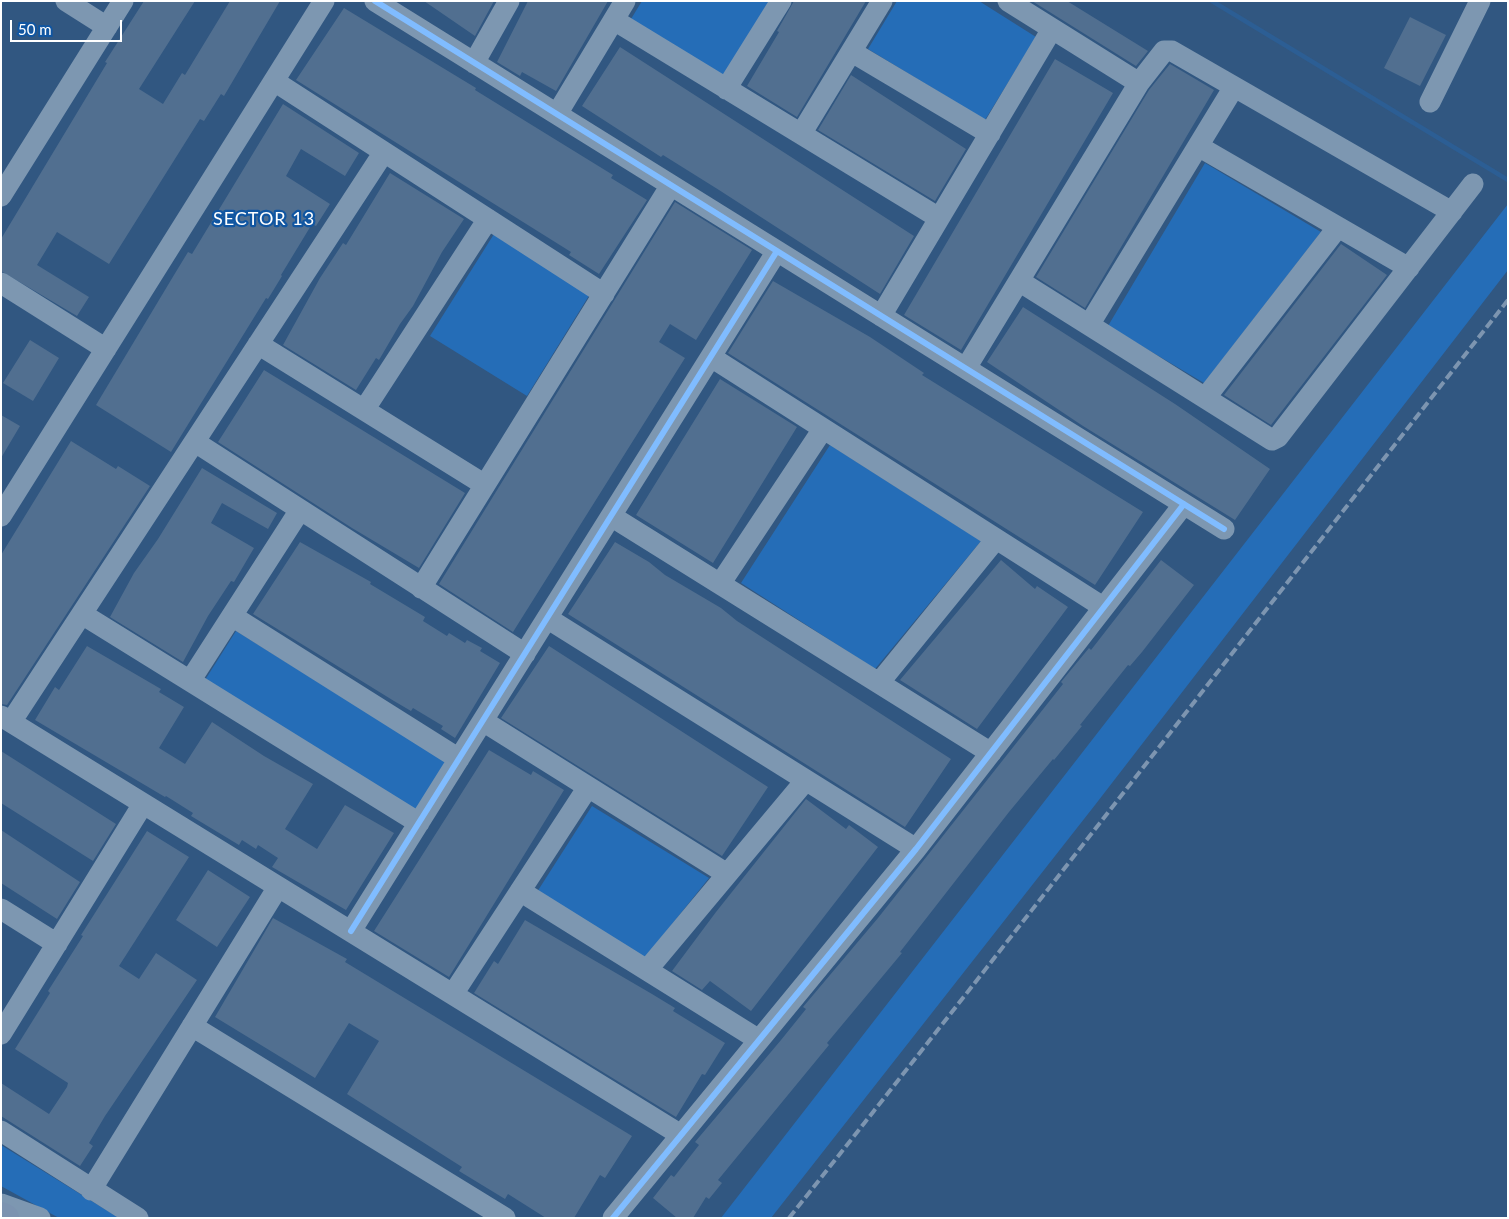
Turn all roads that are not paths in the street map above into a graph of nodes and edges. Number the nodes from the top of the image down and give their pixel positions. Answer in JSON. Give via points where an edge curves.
{"nodes":[{"id":1,"x":66,"y":1,"type":"edge"},
{"id":2,"x":123,"y":1,"type":"edge"},
{"id":3,"x":324,"y":1,"type":"edge"},
{"id":4,"x":375,"y":1,"type":"edge"},
{"id":5,"x":509,"y":1,"type":"edge"},
{"id":6,"x":626,"y":1,"type":"edge"},
{"id":7,"x":781,"y":1,"type":"edge"},
{"id":8,"x":882,"y":1,"type":"edge"},
{"id":9,"x":1008,"y":1,"type":"edge"},
{"id":10,"x":1480,"y":1,"type":"edge"},
{"id":11,"x":614,"y":20,"type":"junction"},
{"id":12,"x":107,"y":27,"type":"junction"},
{"id":13,"x":1052,"y":29,"type":"junction"},
{"id":14,"x":852,"y":52,"type":"junction"},
{"id":15,"x":474,"y":63,"type":"junction"},
{"id":16,"x":274,"y":81,"type":"junction"},
{"id":17,"x":1139,"y":83,"type":"junction"},
{"id":18,"x":1234,"y":87,"type":"junction"},
{"id":19,"x":726,"y":89,"type":"junction"},
{"id":20,"x":1430,"y":102,"type":"dead end"},
{"id":21,"x":557,"y":114,"type":"junction"},
{"id":22,"x":801,"y":134,"type":"junction"},
{"id":23,"x":990,"y":134,"type":"junction"},
{"id":24,"x":1198,"y":146,"type":"junction"},
{"id":25,"x":384,"y":152,"type":"junction"},
{"id":26,"x":1473,"y":184,"type":"dead end"},
{"id":27,"x":671,"y":185,"type":"junction"},
{"id":28,"x":1,"y":196,"type":"edge"},
{"id":29,"x":1452,"y":212,"type":"junction"},
{"id":30,"x":939,"y":218,"type":"junction"},
{"id":31,"x":488,"y":219,"type":"junction"},
{"id":32,"x":1338,"y":227,"type":"junction"},
{"id":33,"x":777,"y":252,"type":"junction"},
{"id":34,"x":1408,"y":268,"type":"junction"},
{"id":35,"x":1018,"y":281,"type":"junction"},
{"id":36,"x":1,"y":283,"type":"edge"},
{"id":37,"x":604,"y":294,"type":"junction"},
{"id":38,"x":881,"y":316,"type":"junction"},
{"id":39,"x":1089,"y":325,"type":"junction"},
{"id":40,"x":258,"y":344,"type":"junction"},
{"id":41,"x":106,"y":350,"type":"junction"},
{"id":42,"x":711,"y":357,"type":"junction"},
{"id":43,"x":966,"y":368,"type":"junction"},
{"id":44,"x":1206,"y":397,"type":"junction"},
{"id":45,"x":364,"y":410,"type":"junction"},
{"id":46,"x":823,"y":429,"type":"junction"},
{"id":47,"x":195,"y":442,"type":"junction"},
{"id":48,"x":485,"y":485,"type":"junction"},
{"id":49,"x":1184,"y":504,"type":"junction"},
{"id":50,"x":300,"y":510,"type":"junction"},
{"id":51,"x":2,"y":514,"type":"edge"},
{"id":52,"x":611,"y":516,"type":"junction"},
{"id":53,"x":1224,"y":529,"type":"dead end"},
{"id":54,"x":996,"y":539,"type":"junction"},
{"id":55,"x":720,"y":584,"type":"junction"},
{"id":56,"x":421,"y":588,"type":"junction"},
{"id":57,"x":1103,"y":608,"type":"junction"},
{"id":58,"x":82,"y":614,"type":"junction"},
{"id":59,"x":232,"y":616,"type":"junction"},
{"id":60,"x":547,"y":618,"type":"junction"},
{"id":61,"x":524,"y":654,"type":"junction"},
{"id":62,"x":190,"y":681,"type":"junction"},
{"id":63,"x":879,"y":683,"type":"junction"},
{"id":64,"x":6,"y":719,"type":"edge"},
{"id":65,"x":483,"y":721,"type":"junction"},
{"id":66,"x":991,"y":753,"type":"junction"},
{"id":67,"x":459,"y":758,"type":"junction"},
{"id":68,"x":806,"y":780,"type":"junction"},
{"id":69,"x":588,"y":787,"type":"junction"},
{"id":70,"x":143,"y":804,"type":"junction"},
{"id":71,"x":419,"y":823,"type":"junction"},
{"id":72,"x":916,"y":849,"type":"junction"},
{"id":73,"x":727,"y":874,"type":"junction"},
{"id":74,"x":278,"y":887,"type":"junction"},
{"id":75,"x":520,"y":891,"type":"junction"},
{"id":76,"x":1,"y":909,"type":"edge"},
{"id":77,"x":351,"y":932,"type":"junction"},
{"id":78,"x":57,"y":944,"type":"junction"},
{"id":79,"x":647,"y":970,"type":"junction"},
{"id":80,"x":452,"y":994,"type":"junction"},
{"id":81,"x":192,"y":1026,"type":"junction"},
{"id":82,"x":1,"y":1034,"type":"edge"},
{"id":83,"x":759,"y":1040,"type":"junction"},
{"id":84,"x":1,"y":1131,"type":"edge"},
{"id":85,"x":681,"y":1135,"type":"junction"},
{"id":86,"x":91,"y":1190,"type":"junction"},
{"id":87,"x":1,"y":1204,"type":"edge"},
{"id":88,"x":1,"y":1216,"type":"edge"},
{"id":89,"x":5,"y":1218,"type":"edge"},
{"id":90,"x":40,"y":1218,"type":"edge"},
{"id":91,"x":138,"y":1218,"type":"edge"},
{"id":92,"x":505,"y":1218,"type":"edge"},
{"id":93,"x":613,"y":1218,"type":"edge"}],
"edges":[{"from":1,"to":12,"type":"street"},
{"from":2,"to":12,"type":"street"},
{"from":3,"to":16,"type":"street"},
{"from":4,"to":15,"type":"street"},
{"from":5,"to":15,"type":"street"},
{"from":6,"to":11,"type":"street"},
{"from":7,"to":19,"type":"street"},
{"from":8,"to":14,"type":"street"},
{"from":9,"to":13,"type":"street"},
{"from":10,"to":20,"type":"street"},
{"from":11,"to":19,"type":"street"},
{"from":11,"to":21,"type":"street"},
{"from":12,"to":28,"type":"street"},
{"from":13,"to":17,"type":"street"},
{"from":13,"to":23,"type":"street"},
{"from":14,"to":22,"type":"street"},
{"from":14,"to":23,"type":"street"},
{"from":15,"to":21,"type":"street"},
{"from":16,"to":25,"type":"street"},
{"from":16,"to":41,"type":"street"},
{"from":17,"to":18,"type":"street","via":[[1164,51],[1172,51]]},
{"from":17,"to":35,"type":"street"},
{"from":18,"to":24,"type":"street"},
{"from":18,"to":29,"type":"street"},
{"from":19,"to":22,"type":"street"},
{"from":21,"to":27,"type":"street"},
{"from":22,"to":30,"type":"street"},
{"from":23,"to":30,"type":"street"},
{"from":24,"to":32,"type":"street"},
{"from":24,"to":39,"type":"street"},
{"from":25,"to":31,"type":"street"},
{"from":25,"to":40,"type":"street"},
{"from":26,"to":29,"type":"street"},
{"from":27,"to":33,"type":"street"},
{"from":27,"to":37,"type":"street"},
{"from":29,"to":34,"type":"street"},
{"from":30,"to":38,"type":"street"},
{"from":31,"to":37,"type":"street"},
{"from":31,"to":45,"type":"street"},
{"from":32,"to":34,"type":"street"},
{"from":32,"to":44,"type":"street"},
{"from":33,"to":38,"type":"street"},
{"from":33,"to":42,"type":"street"},
{"from":34,"to":44,"type":"street","via":[[1278,437],[1268,438]]},
{"from":35,"to":39,"type":"street"},
{"from":35,"to":43,"type":"street"},
{"from":36,"to":41,"type":"street"},
{"from":37,"to":48,"type":"street"},
{"from":38,"to":43,"type":"street"},
{"from":39,"to":44,"type":"street"},
{"from":40,"to":45,"type":"street"},
{"from":40,"to":47,"type":"street"},
{"from":41,"to":51,"type":"street"},
{"from":42,"to":46,"type":"street"},
{"from":42,"to":52,"type":"street"},
{"from":43,"to":49,"type":"street"},
{"from":45,"to":48,"type":"street"},
{"from":46,"to":54,"type":"street"},
{"from":46,"to":55,"type":"street"},
{"from":47,"to":50,"type":"street"},
{"from":47,"to":58,"type":"street"},
{"from":48,"to":56,"type":"street"},
{"from":49,"to":53,"type":"street"},
{"from":49,"to":57,"type":"street"},
{"from":50,"to":56,"type":"street"},
{"from":50,"to":59,"type":"street"},
{"from":52,"to":55,"type":"street"},
{"from":52,"to":60,"type":"street"},
{"from":54,"to":57,"type":"street"},
{"from":54,"to":63,"type":"street"},
{"from":55,"to":63,"type":"street"},
{"from":56,"to":61,"type":"street"},
{"from":57,"to":66,"type":"street"},
{"from":58,"to":62,"type":"street"},
{"from":58,"to":64,"type":"street"},
{"from":59,"to":62,"type":"street"},
{"from":59,"to":67,"type":"street"},
{"from":60,"to":61,"type":"street"},
{"from":60,"to":68,"type":"street"},
{"from":61,"to":65,"type":"street"},
{"from":62,"to":71,"type":"street"},
{"from":63,"to":66,"type":"street"},
{"from":64,"to":70,"type":"street"},
{"from":65,"to":67,"type":"street"},
{"from":65,"to":69,"type":"street"},
{"from":66,"to":72,"type":"street"},
{"from":67,"to":71,"type":"street"},
{"from":68,"to":72,"type":"street"},
{"from":68,"to":73,"type":"street"},
{"from":69,"to":73,"type":"street"},
{"from":69,"to":75,"type":"street"},
{"from":70,"to":74,"type":"street"},
{"from":70,"to":78,"type":"street"},
{"from":71,"to":77,"type":"street"},
{"from":72,"to":83,"type":"street"},
{"from":73,"to":79,"type":"street"},
{"from":74,"to":77,"type":"street"},
{"from":74,"to":81,"type":"street"},
{"from":75,"to":79,"type":"street"},
{"from":75,"to":80,"type":"street"},
{"from":76,"to":78,"type":"street"},
{"from":77,"to":80,"type":"street"},
{"from":78,"to":82,"type":"street"},
{"from":79,"to":83,"type":"street"},
{"from":80,"to":85,"type":"street"},
{"from":81,"to":86,"type":"street"},
{"from":81,"to":92,"type":"street"},
{"from":83,"to":85,"type":"street"},
{"from":84,"to":86,"type":"street"},
{"from":85,"to":93,"type":"street"},
{"from":86,"to":91,"type":"street"},
{"from":87,"to":90,"type":"street"},
{"from":88,"to":89,"type":"main road"}]}
